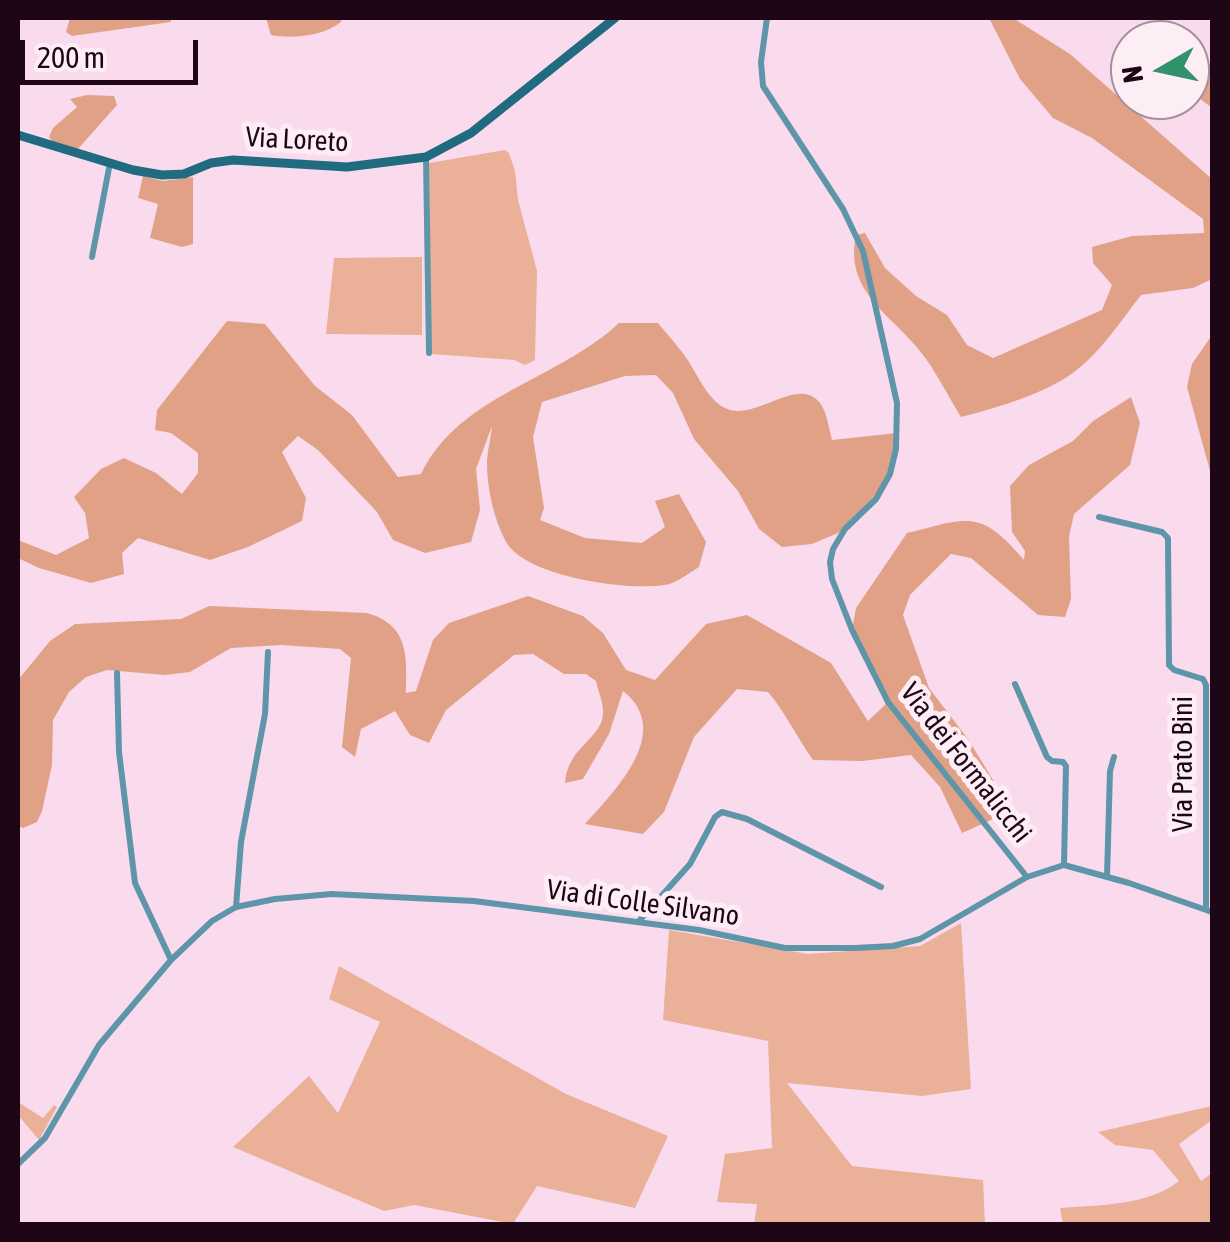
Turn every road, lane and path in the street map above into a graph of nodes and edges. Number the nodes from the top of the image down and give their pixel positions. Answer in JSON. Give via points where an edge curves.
{"nodes":[{"id":1,"x":614,"y":18,"type":"edge"},
{"id":2,"x":767,"y":18,"type":"edge"},
{"id":3,"x":18,"y":136,"type":"edge"},
{"id":4,"x":426,"y":157,"type":"junction"},
{"id":5,"x":110,"y":163,"type":"junction"},
{"id":6,"x":92,"y":257,"type":"dead end"},
{"id":7,"x":429,"y":354,"type":"dead end"},
{"id":8,"x":1099,"y":517,"type":"dead end"},
{"id":9,"x":268,"y":652,"type":"dead end"},
{"id":10,"x":117,"y":674,"type":"dead end"},
{"id":11,"x":1015,"y":684,"type":"dead end"},
{"id":12,"x":1114,"y":758,"type":"dead end"},
{"id":13,"x":1064,"y":865,"type":"junction"},
{"id":14,"x":1027,"y":877,"type":"junction"},
{"id":15,"x":1107,"y":877,"type":"junction"},
{"id":16,"x":880,"y":888,"type":"dead end"},
{"id":17,"x":236,"y":906,"type":"junction"},
{"id":18,"x":1209,"y":911,"type":"edge"},
{"id":19,"x":638,"y":922,"type":"junction"},
{"id":20,"x":171,"y":960,"type":"junction"},
{"id":21,"x":18,"y":1164,"type":"edge"}],
"edges":[{"from":1,"to":4,"type":"street","name":"Via Loreto","via":[[502,110]]},
{"from":2,"to":14,"type":"street","name":"Via dei Formalicchi","via":[[763,86],[863,251],[897,402],[890,474],[838,539],[832,576],[888,702]]},
{"from":3,"to":5,"type":"street","name":"Via Loreto"},
{"from":4,"to":5,"type":"street","name":"Via Loreto","via":[[352,167],[228,160],[169,176]]},
{"from":4,"to":7,"type":"street"},
{"from":5,"to":6,"type":"street"},
{"from":8,"to":18,"type":"street","name":"Via Prato Bini","via":[[1168,538],[1169,664],[1203,678],[1206,687]]},
{"from":9,"to":17,"type":"street","via":[[265,718]]},
{"from":10,"to":20,"type":"street","via":[[135,883]]},
{"from":11,"to":13,"type":"street","via":[[1046,756],[1066,766]]},
{"from":12,"to":15,"type":"street"},
{"from":13,"to":14,"type":"street"},
{"from":13,"to":15,"type":"street","name":"Via Prato Bini"},
{"from":14,"to":19,"type":"street","name":"Via di Colle Silvano","via":[[937,931],[893,946],[785,948]]},
{"from":15,"to":18,"type":"street","name":"Via Prato Bini"},
{"from":16,"to":19,"type":"street","via":[[722,812],[688,867]]},
{"from":17,"to":19,"type":"street","name":"Via di Colle Silvano","via":[[342,894],[481,902]]},
{"from":17,"to":20,"type":"street","name":"Via di Colle Silvano"},
{"from":20,"to":21,"type":"street","name":"Via di Colle Silvano","via":[[100,1045],[45,1138]]}]}
